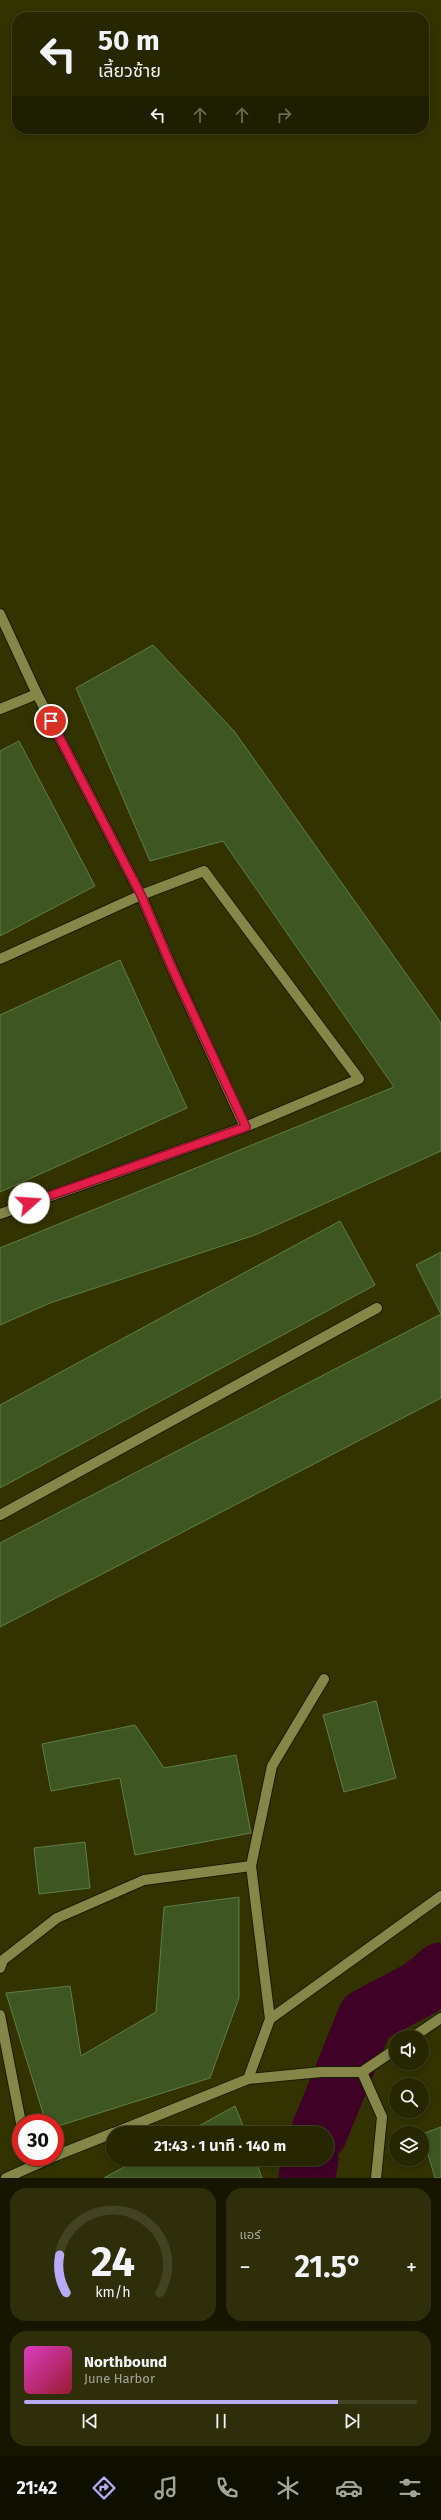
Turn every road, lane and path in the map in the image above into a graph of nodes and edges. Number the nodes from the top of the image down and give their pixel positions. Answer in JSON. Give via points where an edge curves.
{"nodes":[{"id":1,"x":0,"y":614,"type":"edge"},
{"id":2,"x":37,"y":694,"type":"junction"},
{"id":3,"x":0,"y":709,"type":"edge"},
{"id":4,"x":141,"y":895,"type":"junction"},
{"id":5,"x":0,"y":959,"type":"edge"},
{"id":6,"x":246,"y":1127,"type":"junction"},
{"id":7,"x":0,"y":1214,"type":"edge"},
{"id":8,"x":377,"y":1308,"type":"dead end"},
{"id":9,"x":0,"y":1515,"type":"edge"},
{"id":10,"x":324,"y":1679,"type":"dead end"},
{"id":11,"x":251,"y":1866,"type":"junction"},
{"id":12,"x":441,"y":1896,"type":"edge"},
{"id":13,"x":0,"y":1968,"type":"edge"},
{"id":14,"x":0,"y":2015,"type":"edge"},
{"id":15,"x":441,"y":2018,"type":"edge"},
{"id":16,"x":270,"y":2019,"type":"junction"},
{"id":17,"x":423,"y":2030,"type":"edge"},
{"id":18,"x":389,"y":2054,"type":"edge"},
{"id":19,"x":361,"y":2072,"type":"junction"},
{"id":20,"x":248,"y":2080,"type":"junction"},
{"id":21,"x":19,"y":2114,"type":"edge"},
{"id":22,"x":131,"y":2126,"type":"edge"},
{"id":23,"x":106,"y":2136,"type":"edge"},
{"id":24,"x":64,"y":2153,"type":"edge"},
{"id":25,"x":23,"y":2166,"type":"edge"},
{"id":26,"x":6,"y":2178,"type":"edge"},
{"id":27,"x":376,"y":2178,"type":"edge"}],
"edges":[{"from":1,"to":2,"type":"street"},
{"from":2,"to":3,"type":"street"},
{"from":2,"to":4,"type":"street"},
{"from":4,"to":5,"type":"street"},
{"from":4,"to":6,"type":"street"},
{"from":4,"to":6,"type":"street","via":[[204,871],[359,1079]]},
{"from":6,"to":7,"type":"street"},
{"from":8,"to":9,"type":"street"},
{"from":10,"to":11,"type":"street","via":[[272,1766]]},
{"from":11,"to":13,"type":"street","via":[[138,1883],[57,1918],[3,1960]]},
{"from":11,"to":16,"type":"street"},
{"from":12,"to":16,"type":"street"},
{"from":14,"to":21,"type":"street"},
{"from":15,"to":17,"type":"street"},
{"from":16,"to":20,"type":"street"},
{"from":18,"to":19,"type":"street"},
{"from":19,"to":20,"type":"street","via":[[321,2072]]},
{"from":19,"to":27,"type":"street","via":[[382,2117]]},
{"from":20,"to":22,"type":"street"},
{"from":23,"to":24,"type":"street"},
{"from":25,"to":26,"type":"street"}]}
